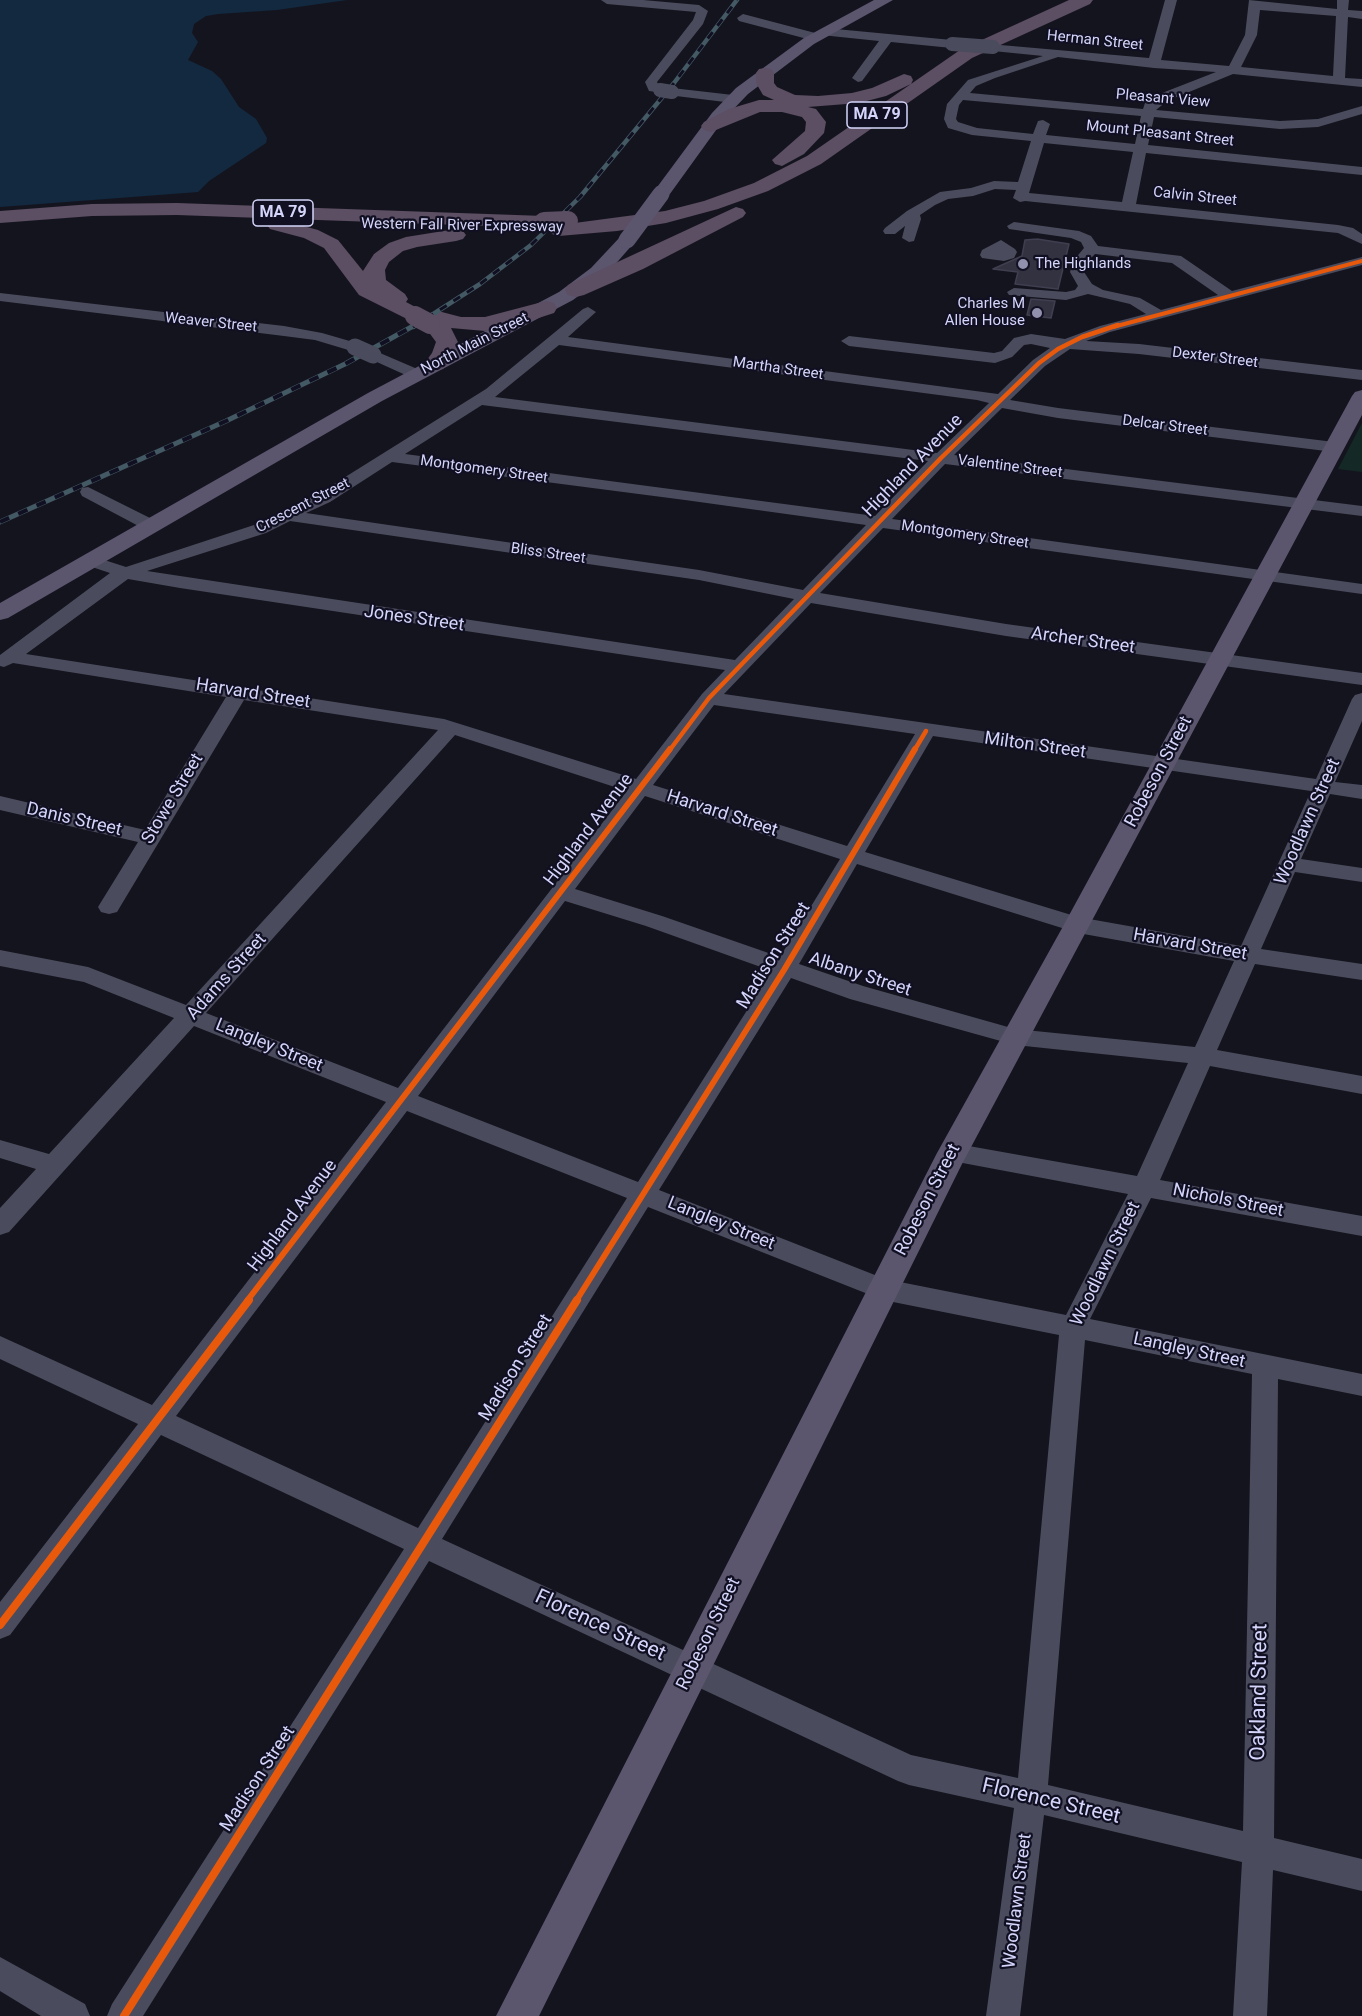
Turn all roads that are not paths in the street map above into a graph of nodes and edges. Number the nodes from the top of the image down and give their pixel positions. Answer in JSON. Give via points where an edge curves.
{"nodes":[{"id":1,"x":607,"y":0,"type":"edge"},
{"id":2,"x":881,"y":0,"type":"edge"},
{"id":3,"x":1061,"y":0,"type":"edge"},
{"id":4,"x":1084,"y":0,"type":"edge"},
{"id":5,"x":1171,"y":0,"type":"edge"},
{"id":6,"x":1343,"y":0,"type":"edge"},
{"id":7,"x":1254,"y":3,"type":"edge"},
{"id":8,"x":1343,"y":13,"type":"junction"},
{"id":9,"x":1362,"y":15,"type":"edge"},
{"id":10,"x":743,"y":18,"type":"dead end"},
{"id":11,"x":820,"y":35,"type":"junction"},
{"id":12,"x":888,"y":37,"type":"junction"},
{"id":13,"x":1054,"y":54,"type":"junction"},
{"id":14,"x":1154,"y":64,"type":"junction"},
{"id":15,"x":928,"y":67,"type":"junction"},
{"id":16,"x":1233,"y":70,"type":"junction"},
{"id":17,"x":765,"y":73,"type":"junction"},
{"id":18,"x":858,"y":78,"type":"dead end"},
{"id":19,"x":1339,"y":81,"type":"junction"},
{"id":20,"x":1362,"y":83,"type":"edge"},
{"id":21,"x":959,"y":96,"type":"junction"},
{"id":22,"x":733,"y":99,"type":"junction"},
{"id":23,"x":792,"y":104,"type":"junction"},
{"id":24,"x":1362,"y":110,"type":"edge"},
{"id":25,"x":1047,"y":114,"type":"dead end"},
{"id":26,"x":1147,"y":115,"type":"junction"},
{"id":27,"x":711,"y":126,"type":"junction"},
{"id":28,"x":1037,"y":137,"type":"junction"},
{"id":29,"x":844,"y":139,"type":"junction"},
{"id":30,"x":1141,"y":149,"type":"junction"},
{"id":31,"x":1362,"y":171,"type":"edge"},
{"id":32,"x":731,"y":189,"type":"junction"},
{"id":33,"x":1022,"y":191,"type":"junction"},
{"id":34,"x":1128,"y":207,"type":"junction"},
{"id":35,"x":912,"y":214,"type":"junction"},
{"id":36,"x":0,"y":217,"type":"edge"},
{"id":37,"x":195,"y":217,"type":"junction"},
{"id":38,"x":0,"y":224,"type":"edge"},
{"id":39,"x":1014,"y":226,"type":"junction"},
{"id":40,"x":549,"y":229,"type":"junction"},
{"id":41,"x":890,"y":231,"type":"dead end"},
{"id":42,"x":622,"y":232,"type":"junction"},
{"id":43,"x":909,"y":238,"type":"dead end"},
{"id":44,"x":1362,"y":240,"type":"edge"},
{"id":45,"x":1001,"y":244,"type":"dead end"},
{"id":46,"x":1091,"y":249,"type":"junction"},
{"id":47,"x":1362,"y":261,"type":"edge"},
{"id":48,"x":1086,"y":286,"type":"junction"},
{"id":49,"x":576,"y":290,"type":"junction"},
{"id":50,"x":1014,"y":292,"type":"dead end"},
{"id":51,"x":0,"y":297,"type":"edge"},
{"id":52,"x":1231,"y":297,"type":"junction"},
{"id":53,"x":546,"y":308,"type":"junction"},
{"id":54,"x":588,"y":312,"type":"dead end"},
{"id":55,"x":1159,"y":315,"type":"junction"},
{"id":56,"x":428,"y":319,"type":"junction"},
{"id":57,"x":484,"y":340,"type":"junction"},
{"id":58,"x":557,"y":340,"type":"junction"},
{"id":59,"x":849,"y":341,"type":"dead end"},
{"id":60,"x":1067,"y":344,"type":"junction"},
{"id":61,"x":426,"y":369,"type":"junction"},
{"id":62,"x":1362,"y":375,"type":"edge"},
{"id":63,"x":1362,"y":396,"type":"edge"},
{"id":64,"x":479,"y":400,"type":"junction"},
{"id":65,"x":997,"y":402,"type":"junction"},
{"id":66,"x":1334,"y":447,"type":"junction"},
{"id":67,"x":390,"y":458,"type":"junction"},
{"id":68,"x":941,"y":458,"type":"junction"},
{"id":69,"x":88,"y":492,"type":"dead end"},
{"id":70,"x":1304,"y":504,"type":"junction"},
{"id":71,"x":1362,"y":512,"type":"edge"},
{"id":72,"x":289,"y":516,"type":"junction"},
{"id":73,"x":878,"y":523,"type":"junction"},
{"id":74,"x":152,"y":526,"type":"junction"},
{"id":75,"x":92,"y":561,"type":"junction"},
{"id":76,"x":126,"y":573,"type":"junction"},
{"id":77,"x":1264,"y":575,"type":"junction"},
{"id":78,"x":1362,"y":589,"type":"edge"},
{"id":79,"x":806,"y":596,"type":"junction"},
{"id":80,"x":0,"y":613,"type":"edge"},
{"id":81,"x":1219,"y":659,"type":"junction"},
{"id":82,"x":5,"y":660,"type":"edge"},
{"id":83,"x":738,"y":666,"type":"junction"},
{"id":84,"x":1362,"y":679,"type":"edge"},
{"id":85,"x":239,"y":692,"type":"junction"},
{"id":86,"x":709,"y":698,"type":"junction"},
{"id":87,"x":1362,"y":699,"type":"edge"},
{"id":88,"x":452,"y":727,"type":"junction"},
{"id":89,"x":926,"y":731,"type":"junction"},
{"id":90,"x":1164,"y":763,"type":"junction"},
{"id":91,"x":1325,"y":786,"type":"junction"},
{"id":92,"x":639,"y":788,"type":"junction"},
{"id":93,"x":1362,"y":792,"type":"edge"},
{"id":94,"x":0,"y":803,"type":"edge"},
{"id":95,"x":149,"y":838,"type":"junction"},
{"id":96,"x":853,"y":856,"type":"junction"},
{"id":97,"x":1289,"y":864,"type":"junction"},
{"id":98,"x":1362,"y":875,"type":"edge"},
{"id":99,"x":561,"y":892,"type":"junction"},
{"id":100,"x":109,"y":907,"type":"dead end"},
{"id":101,"x":1078,"y":925,"type":"junction"},
{"id":102,"x":1247,"y":955,"type":"junction"},
{"id":103,"x":0,"y":958,"type":"edge"},
{"id":104,"x":786,"y":967,"type":"junction"},
{"id":105,"x":1362,"y":972,"type":"edge"},
{"id":106,"x":192,"y":1016,"type":"junction"},
{"id":107,"x":1015,"y":1037,"type":"junction"},
{"id":108,"x":1202,"y":1056,"type":"junction"},
{"id":109,"x":1362,"y":1085,"type":"edge"},
{"id":110,"x":402,"y":1100,"type":"junction"},
{"id":111,"x":0,"y":1149,"type":"edge"},
{"id":112,"x":952,"y":1152,"type":"junction"},
{"id":113,"x":54,"y":1165,"type":"junction"},
{"id":114,"x":1144,"y":1185,"type":"junction"},
{"id":115,"x":644,"y":1193,"type":"junction"},
{"id":116,"x":0,"y":1225,"type":"edge"},
{"id":117,"x":1362,"y":1226,"type":"edge"},
{"id":118,"x":882,"y":1289,"type":"junction"},
{"id":119,"x":1073,"y":1327,"type":"junction"},
{"id":120,"x":0,"y":1347,"type":"edge"},
{"id":121,"x":1265,"y":1367,"type":"junction"},
{"id":122,"x":1362,"y":1385,"type":"edge"},
{"id":123,"x":157,"y":1419,"type":"junction"},
{"id":124,"x":423,"y":1544,"type":"junction"},
{"id":125,"x":0,"y":1625,"type":"edge"},
{"id":126,"x":692,"y":1669,"type":"junction"},
{"id":127,"x":1031,"y":1796,"type":"junction"},
{"id":128,"x":1258,"y":1850,"type":"junction"},
{"id":129,"x":1362,"y":1875,"type":"edge"},
{"id":130,"x":0,"y":1973,"type":"edge"},
{"id":131,"x":73,"y":2016,"type":"edge"},
{"id":132,"x":124,"y":2016,"type":"edge"},
{"id":133,"x":517,"y":2016,"type":"edge"},
{"id":134,"x":1003,"y":2016,"type":"edge"},
{"id":135,"x":1250,"y":2016,"type":"edge"}],
"edges":[{"from":1,"to":22,"type":"street","via":[[699,9],[702,15],[697,24],[651,81],[653,88]]},
{"from":2,"to":11,"type":"main road","name":"North Main Street"},
{"from":3,"to":15,"type":"highway","name":"Western Fall River Expressway","number":"MA 79","via":[[975,39]]},
{"from":4,"to":29,"type":"highway","number":"MA 79","via":[[966,54]]},
{"from":5,"to":14,"type":"street"},
{"from":6,"to":8,"type":"street"},
{"from":7,"to":8,"type":"street"},
{"from":7,"to":16,"type":"street","via":[[1251,35]]},
{"from":8,"to":9,"type":"street"},
{"from":8,"to":19,"type":"street"},
{"from":10,"to":11,"type":"street","name":"Herman Street"},
{"from":11,"to":12,"type":"street","name":"Herman Street"},
{"from":11,"to":17,"type":"main road","name":"North Main Street"},
{"from":12,"to":13,"type":"street","name":"Herman Street","bridge":true},
{"from":12,"to":18,"type":"street"},
{"from":13,"to":14,"type":"street","name":"Herman Street"},
{"from":13,"to":21,"type":"street","via":[[972,83]]},
{"from":14,"to":16,"type":"street","name":"Herman Street"},
{"from":15,"to":23,"type":"highway","via":[[866,96]]},
{"from":15,"to":32,"type":"highway","name":"Western Fall River Expressway","number":"MA 79","via":[[798,158]]},
{"from":16,"to":19,"type":"street","name":"Herman Street"},
{"from":16,"to":26,"type":"street","via":[[1154,102]]},
{"from":17,"to":22,"type":"main road","name":"North Main Street"},
{"from":17,"to":23,"type":"highway","via":[[770,91]]},
{"from":19,"to":20,"type":"street","name":"Herman Street"},
{"from":21,"to":26,"type":"street","name":"Pleasant View"},
{"from":21,"to":28,"type":"street","name":"Mount Pleasant Street","via":[[950,113],[956,126],[977,132]]},
{"from":22,"to":23,"type":"highway"},
{"from":22,"to":27,"type":"main road","name":"North Main Street"},
{"from":23,"to":27,"type":"highway","via":[[746,109]]},
{"from":23,"to":32,"type":"highway","via":[[812,116],[817,125],[814,133],[789,156]]},
{"from":24,"to":26,"type":"street","name":"Pleasant View","via":[[1337,119],[1296,125]]},
{"from":25,"to":28,"type":"street"},
{"from":26,"to":30,"type":"street"},
{"from":27,"to":42,"type":"main road","name":"North Main Street","bridge":true,"via":[[661,194]]},
{"from":28,"to":30,"type":"street","name":"Mount Pleasant Street"},
{"from":28,"to":33,"type":"street"},
{"from":29,"to":42,"type":"highway","number":"MA 79","via":[[804,166],[749,192]]},
{"from":29,"to":49,"type":"highway","via":[[812,168],[756,203]]},
{"from":30,"to":31,"type":"street","name":"Mount Pleasant Street"},
{"from":30,"to":34,"type":"street"},
{"from":32,"to":40,"type":"highway","name":"Western Fall River Expressway","number":"MA 79","via":[[661,209]]},
{"from":33,"to":34,"type":"street","name":"Calvin Street"},
{"from":33,"to":35,"type":"street","name":"Calvin Street","via":[[994,185],[945,195]]},
{"from":33,"to":39,"type":"street"},
{"from":34,"to":44,"type":"street","name":"Calvin Street","via":[[1346,225]]},
{"from":35,"to":41,"type":"street","name":"Calvin Street"},
{"from":35,"to":43,"type":"street"},
{"from":36,"to":40,"type":"highway","name":"Western Fall River Expressway","number":"MA 79","via":[[177,209]]},
{"from":37,"to":38,"type":"highway","name":"Western Fall River Expressway","number":"MA 79"},
{"from":37,"to":40,"type":"highway","name":"Western Fall River Expressway","number":"MA 79"},
{"from":37,"to":56,"type":"highway","via":[[275,225],[318,237],[336,249],[360,284],[371,293]]},
{"from":39,"to":45,"type":"street"},
{"from":39,"to":46,"type":"street","via":[[1074,234],[1086,239]]},
{"from":40,"to":42,"type":"highway"},
{"from":40,"to":56,"type":"highway","via":[[434,236],[409,242],[386,254],[374,270],[377,284]]},
{"from":42,"to":49,"type":"main road","name":"North Main Street","via":[[605,266]]},
{"from":46,"to":48,"type":"street","via":[[1077,272]]},
{"from":46,"to":52,"type":"street","via":[[1176,259]]},
{"from":47,"to":52,"type":"street","name":"Highland Avenue"},
{"from":48,"to":50,"type":"street","via":[[1080,293],[1066,296]]},
{"from":48,"to":55,"type":"street","via":[[1135,302]]},
{"from":49,"to":53,"type":"main road","name":"North Main Street"},
{"from":51,"to":61,"type":"street","name":"Weaver Street","bridge":true,"via":[[317,336]]},
{"from":52,"to":55,"type":"street","name":"Highland Avenue"},
{"from":53,"to":56,"type":"highway","via":[[485,324]]},
{"from":53,"to":57,"type":"main road","name":"North Main Street"},
{"from":54,"to":58,"type":"street","name":"Crescent Street"},
{"from":55,"to":60,"type":"street","name":"Highland Avenue"},
{"from":56,"to":57,"type":"highway","via":[[464,339]]},
{"from":56,"to":61,"type":"highway","via":[[447,342],[443,355]]},
{"from":57,"to":61,"type":"main road","name":"North Main Street"},
{"from":58,"to":64,"type":"street","name":"Crescent Street"},
{"from":58,"to":65,"type":"street","name":"Martha Street","via":[[977,395]]},
{"from":59,"to":60,"type":"street","name":"Dexter Street","via":[[995,358],[1007,354],[1019,341]]},
{"from":60,"to":62,"type":"street","name":"Dexter Street"},
{"from":60,"to":65,"type":"street","name":"Highland Avenue","via":[[1039,363]]},
{"from":61,"to":74,"type":"main road","name":"North Main Street"},
{"from":63,"to":66,"type":"main road","name":"Robeson Street"},
{"from":64,"to":67,"type":"street","name":"Crescent Street"},
{"from":64,"to":68,"type":"street","name":"Valentine Street"},
{"from":65,"to":66,"type":"street","name":"Delcar Street"},
{"from":65,"to":68,"type":"street","name":"Highland Avenue"},
{"from":66,"to":70,"type":"main road","name":"Robeson Street"},
{"from":67,"to":72,"type":"street","name":"Crescent Street"},
{"from":67,"to":73,"type":"street","name":"Montgomery Street"},
{"from":68,"to":70,"type":"street","name":"Valentine Street"},
{"from":68,"to":73,"type":"street","name":"Highland Avenue"},
{"from":69,"to":74,"type":"street"},
{"from":70,"to":71,"type":"street","name":"Valentine Street"},
{"from":70,"to":77,"type":"main road","name":"Robeson Street"},
{"from":72,"to":76,"type":"street","name":"Crescent Street"},
{"from":72,"to":79,"type":"street","name":"Bliss Street","via":[[699,575]]},
{"from":73,"to":77,"type":"street","name":"Montgomery Street"},
{"from":73,"to":79,"type":"street","name":"Highland Avenue"},
{"from":74,"to":75,"type":"main road","name":"North Main Street"},
{"from":75,"to":76,"type":"street","name":"Jones Street"},
{"from":75,"to":80,"type":"main road","name":"North Main Street"},
{"from":76,"to":82,"type":"street","name":"Crescent Street","via":[[109,581]]},
{"from":76,"to":83,"type":"street","name":"Jones Street"},
{"from":77,"to":78,"type":"street","name":"Montgomery Street"},
{"from":77,"to":81,"type":"main road","name":"Robeson Street"},
{"from":79,"to":81,"type":"street","name":"Archer Street","via":[[1006,630]]},
{"from":79,"to":83,"type":"street","name":"Highland Avenue"},
{"from":81,"to":84,"type":"street","name":"Archer Street"},
{"from":81,"to":90,"type":"main road","name":"Robeson Street"},
{"from":82,"to":85,"type":"street","name":"Harvard Street"},
{"from":83,"to":86,"type":"street","name":"Highland Avenue"},
{"from":85,"to":88,"type":"street","name":"Harvard Street"},
{"from":85,"to":95,"type":"street","name":"Stowe Street"},
{"from":86,"to":89,"type":"street","name":"Milton Street"},
{"from":86,"to":92,"type":"street","name":"Highland Avenue"},
{"from":87,"to":91,"type":"street","name":"Woodlawn Street"},
{"from":88,"to":92,"type":"street","name":"Harvard Street"},
{"from":88,"to":106,"type":"street","name":"Adams Street"},
{"from":89,"to":90,"type":"street","name":"Milton Street"},
{"from":89,"to":96,"type":"street","name":"Madison Street"},
{"from":90,"to":91,"type":"street","name":"Milton Street"},
{"from":90,"to":101,"type":"main road","name":"Robeson Street"},
{"from":91,"to":93,"type":"street","name":"Milton Street"},
{"from":91,"to":97,"type":"street","name":"Woodlawn Street"},
{"from":92,"to":96,"type":"street","name":"Harvard Street"},
{"from":92,"to":99,"type":"street","name":"Highland Avenue"},
{"from":94,"to":95,"type":"street","name":"Danis Street"},
{"from":95,"to":100,"type":"street","name":"Stowe Street"},
{"from":96,"to":101,"type":"street","name":"Harvard Street"},
{"from":96,"to":104,"type":"street","name":"Madison Street"},
{"from":97,"to":98,"type":"street"},
{"from":97,"to":102,"type":"street","name":"Woodlawn Street"},
{"from":99,"to":104,"type":"street","name":"Albany Street"},
{"from":99,"to":110,"type":"street","name":"Highland Avenue"},
{"from":101,"to":102,"type":"street","name":"Harvard Street"},
{"from":101,"to":107,"type":"main road","name":"Robeson Street"},
{"from":102,"to":105,"type":"street","name":"Harvard Street"},
{"from":102,"to":108,"type":"street","name":"Woodlawn Street"},
{"from":103,"to":106,"type":"street","name":"Langley Street","via":[[88,975]]},
{"from":104,"to":107,"type":"street","name":"Albany Street","via":[[858,993]]},
{"from":104,"to":115,"type":"street","name":"Madison Street"},
{"from":106,"to":110,"type":"street","name":"Langley Street"},
{"from":106,"to":113,"type":"street","name":"Adams Street"},
{"from":107,"to":108,"type":"street","name":"Albany Street"},
{"from":107,"to":112,"type":"main road","name":"Robeson Street"},
{"from":108,"to":109,"type":"street","name":"Albany Street"},
{"from":108,"to":114,"type":"street","name":"Woodlawn Street"},
{"from":110,"to":115,"type":"street","name":"Langley Street"},
{"from":110,"to":123,"type":"street","name":"Highland Avenue"},
{"from":111,"to":113,"type":"street"},
{"from":112,"to":114,"type":"street","name":"Nichols Street"},
{"from":112,"to":118,"type":"main road","name":"Robeson Street"},
{"from":113,"to":116,"type":"street","name":"Adams Street"},
{"from":114,"to":117,"type":"street","name":"Nichols Street"},
{"from":114,"to":119,"type":"street","name":"Woodlawn Street"},
{"from":115,"to":118,"type":"street","name":"Langley Street"},
{"from":115,"to":124,"type":"street","name":"Madison Street"},
{"from":118,"to":119,"type":"street","name":"Langley Street"},
{"from":118,"to":126,"type":"main road","name":"Robeson Street"},
{"from":119,"to":121,"type":"street","name":"Langley Street"},
{"from":119,"to":127,"type":"street","name":"Woodlawn Street"},
{"from":120,"to":123,"type":"street","name":"Florence Street"},
{"from":121,"to":122,"type":"street","name":"Langley Street"},
{"from":121,"to":128,"type":"street","name":"Oakland Street"},
{"from":123,"to":124,"type":"street","name":"Florence Street"},
{"from":123,"to":125,"type":"street","name":"Highland Avenue"},
{"from":124,"to":126,"type":"street","name":"Florence Street"},
{"from":124,"to":132,"type":"street","name":"Madison Street"},
{"from":126,"to":127,"type":"street","name":"Florence Street","via":[[909,1770]]},
{"from":126,"to":133,"type":"main road","name":"Robeson Street"},
{"from":127,"to":128,"type":"street","name":"Florence Street"},
{"from":127,"to":134,"type":"street","name":"Woodlawn Street"},
{"from":128,"to":129,"type":"street","name":"Florence Street"},
{"from":128,"to":135,"type":"street","name":"Oakland Street"},
{"from":130,"to":131,"type":"street"}]}
